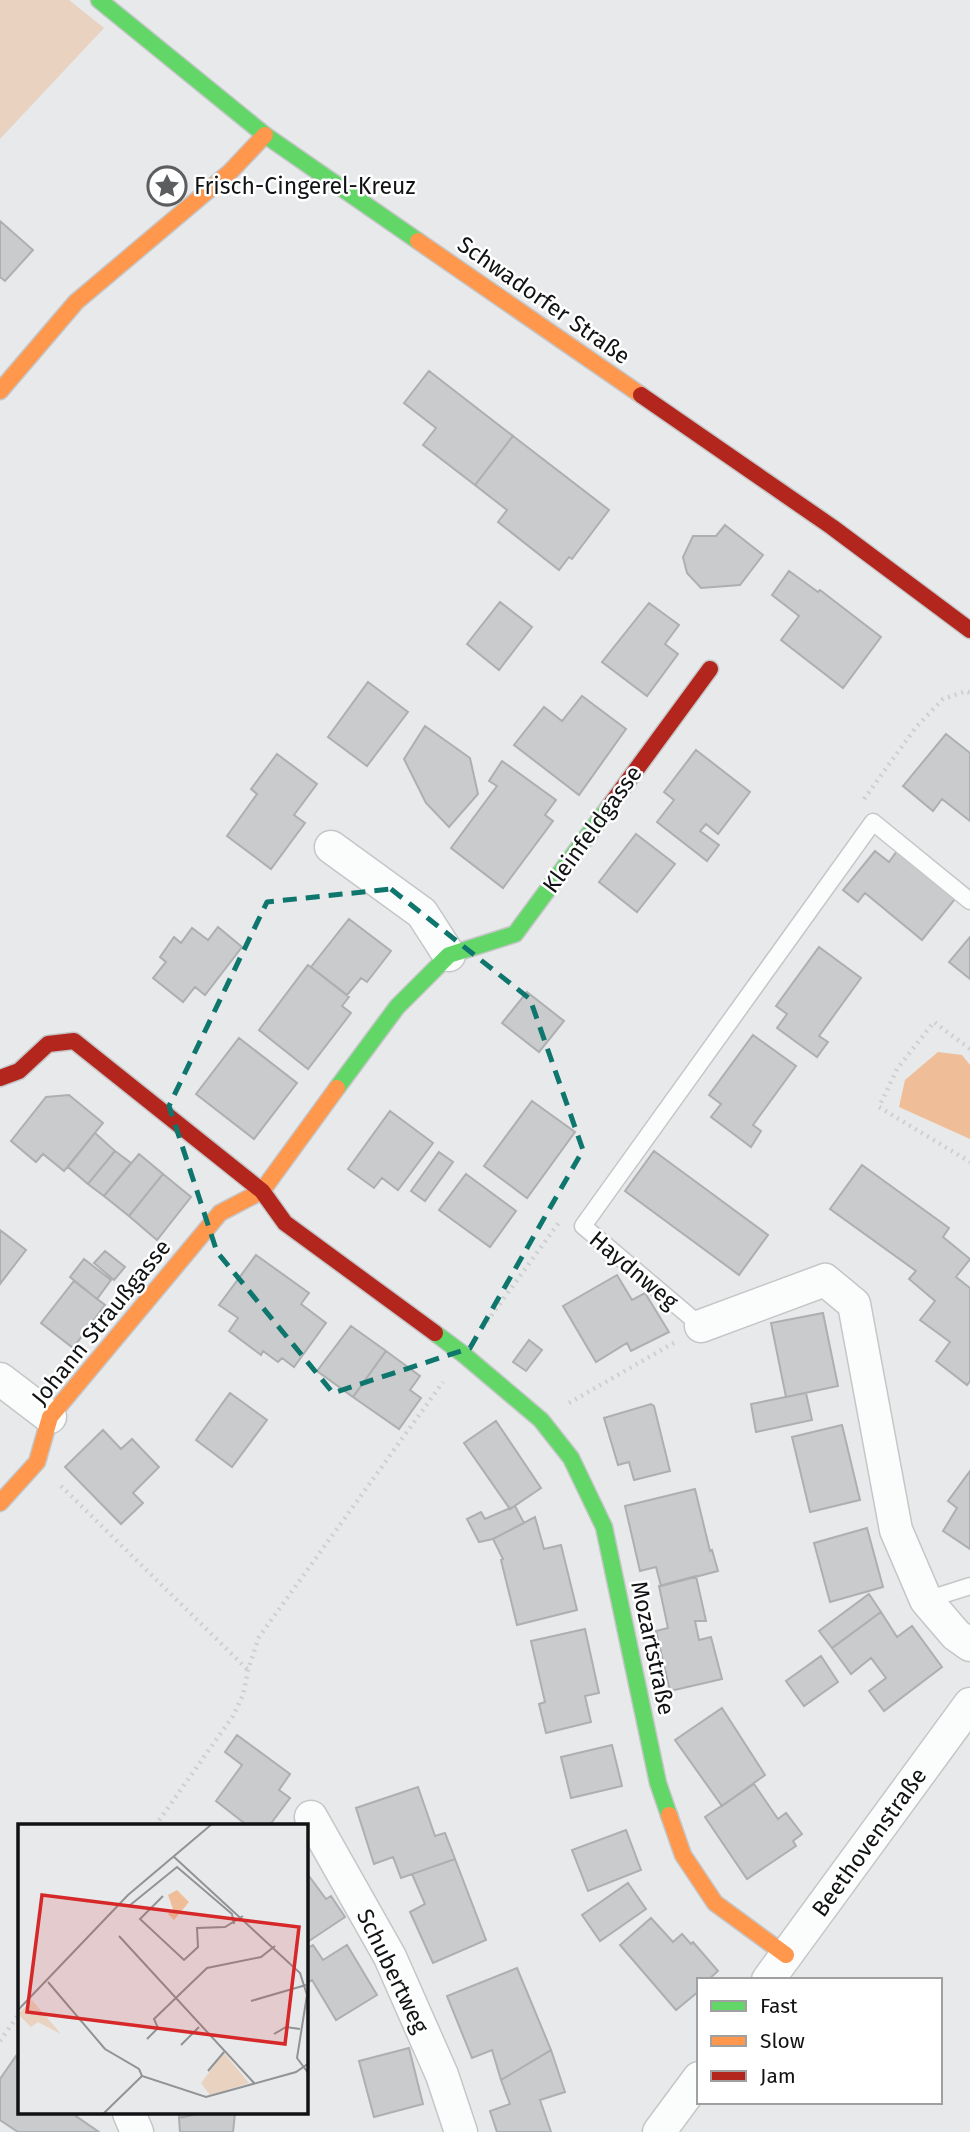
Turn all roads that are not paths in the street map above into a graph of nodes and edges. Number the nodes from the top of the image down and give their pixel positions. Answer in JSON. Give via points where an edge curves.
{"nodes":[{"id":1,"x":99,"y":0,"type":"edge"},
{"id":2,"x":265,"y":135,"type":"junction"},
{"id":3,"x":0,"y":391,"type":"edge"},
{"id":4,"x":970,"y":630,"type":"edge"},
{"id":5,"x":710,"y":669,"type":"dead end"},
{"id":6,"x":331,"y":847,"type":"dead end"},
{"id":7,"x":970,"y":901,"type":"edge"},
{"id":8,"x":449,"y":954,"type":"junction"},
{"id":9,"x":0,"y":1079,"type":"edge"},
{"id":10,"x":262,"y":1191,"type":"junction"},
{"id":11,"x":701,"y":1326,"type":"joint"},
{"id":12,"x":0,"y":1379,"type":"edge"},
{"id":13,"x":50,"y":1417,"type":"junction"},
{"id":14,"x":0,"y":1503,"type":"edge"},
{"id":15,"x":970,"y":1586,"type":"edge"},
{"id":16,"x":926,"y":1600,"type":"junction"},
{"id":17,"x":970,"y":1645,"type":"edge"},
{"id":18,"x":970,"y":1704,"type":"edge"},
{"id":19,"x":311,"y":1817,"type":"dead end"},
{"id":20,"x":777,"y":1967,"type":"edge"},
{"id":21,"x":697,"y":2081,"type":"edge"},
{"id":22,"x":129,"y":2114,"type":"edge"},
{"id":23,"x":137,"y":2132,"type":"edge"},
{"id":24,"x":461,"y":2132,"type":"edge"},
{"id":25,"x":659,"y":2132,"type":"edge"}],
"edges":[{"from":1,"to":2,"type":"street","name":"Schwadorfer Straße"},
{"from":2,"to":3,"type":"street","via":[[230,172],[76,302]]},
{"from":2,"to":4,"type":"street","name":"Schwadorfer Straße","via":[[832,527]]},
{"from":5,"to":8,"type":"street","name":"Kleinfeldgasse","via":[[514,934]]},
{"from":6,"to":8,"type":"street","via":[[422,913]]},
{"from":7,"to":11,"type":"lane","name":"Haydnweg","via":[[873,822],[583,1226]]},
{"from":8,"to":10,"type":"street","name":"Kleinfeldgasse","via":[[397,1007]]},
{"from":9,"to":10,"type":"street","via":[[19,1071],[48,1044],[74,1041]]},
{"from":10,"to":13,"type":"street","name":"Johann Straußgasse","via":[[220,1213]]},
{"from":10,"to":20,"type":"street","name":"Mozartstraße","via":[[285,1223],[463,1354],[541,1420],[571,1458],[604,1527],[658,1783],[683,1854],[715,1903]]},
{"from":11,"to":16,"type":"street","name":"Haydnweg","via":[[825,1280],[855,1304],[896,1530]]},
{"from":12,"to":13,"type":"street"},
{"from":13,"to":14,"type":"street","name":"Johann Straußgasse","via":[[37,1462]]},
{"from":15,"to":16,"type":"lane"},
{"from":16,"to":17,"type":"street","name":"Haydnweg"},
{"from":18,"to":20,"type":"street","name":"Beethovenstraße"},
{"from":19,"to":24,"type":"street","name":"Schubertweg","via":[[390,1957],[442,2075]]},
{"from":21,"to":25,"type":"street"},
{"from":22,"to":23,"type":"street"}]}
